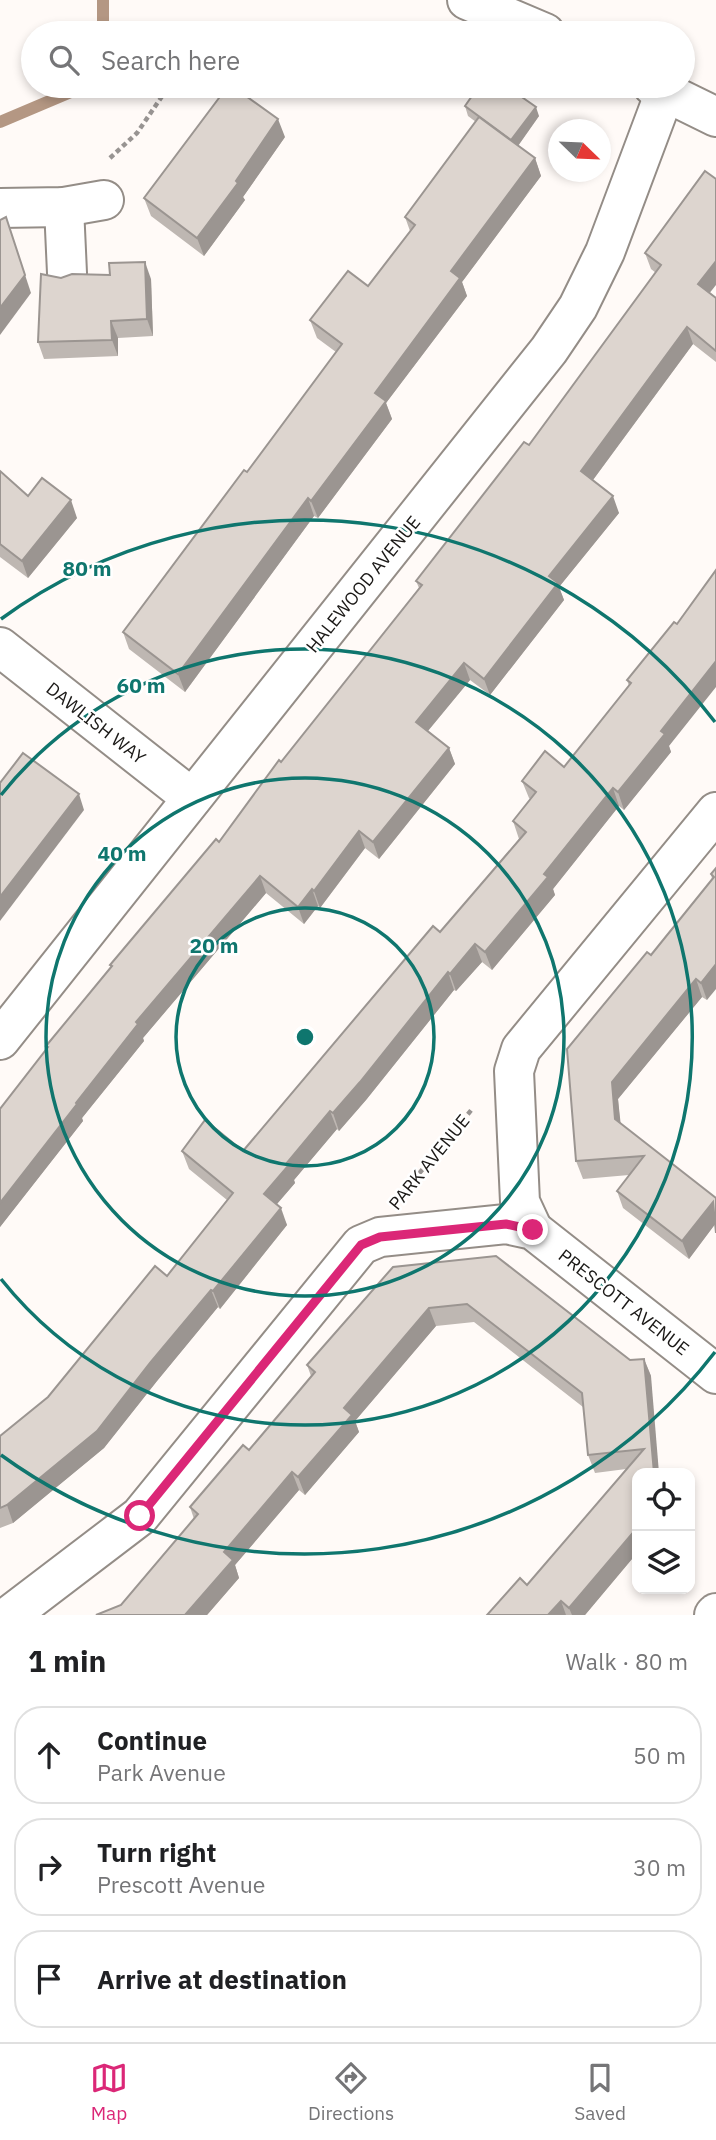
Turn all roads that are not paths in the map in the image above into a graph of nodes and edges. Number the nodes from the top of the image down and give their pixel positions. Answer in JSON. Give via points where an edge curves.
{"nodes":[{"id":1,"x":467,"y":0,"type":"edge"},
{"id":2,"x":517,"y":21,"type":"edge"},
{"id":3,"x":656,"y":98,"type":"edge"},
{"id":4,"x":677,"y":98,"type":"edge"},
{"id":5,"x":716,"y":117,"type":"edge"},
{"id":6,"x":104,"y":200,"type":"dead end"},
{"id":7,"x":64,"y":207,"type":"junction"},
{"id":8,"x":0,"y":208,"type":"edge"},
{"id":9,"x":67,"y":273,"type":"edge"},
{"id":10,"x":0,"y":648,"type":"edge"},
{"id":11,"x":192,"y":798,"type":"junction"},
{"id":12,"x":716,"y":812,"type":"edge"},
{"id":13,"x":0,"y":1040,"type":"edge"},
{"id":14,"x":533,"y":1230,"type":"junction"},
{"id":15,"x":716,"y":1374,"type":"edge"},
{"id":16,"x":10,"y":1615,"type":"edge"}],
"edges":[{"from":1,"to":2,"type":"street"},
{"from":3,"to":11,"type":"street","name":"HALEWOOD AVENUE","via":[[605,252],[578,307]]},
{"from":4,"to":5,"type":"street"},
{"from":6,"to":7,"type":"street"},
{"from":7,"to":8,"type":"street"},
{"from":7,"to":9,"type":"street"},
{"from":10,"to":11,"type":"street","name":"DAWLISH WAY"},
{"from":11,"to":13,"type":"street","name":"HALEWOOD AVENUE"},
{"from":12,"to":14,"type":"street","name":"PRESCOTT AVENUE","via":[[522,1049],[514,1072],[520,1202]]},
{"from":14,"to":15,"type":"street","name":"PRESCOTT AVENUE"},
{"from":14,"to":16,"type":"street","name":"PRESCOTT AVENUE","via":[[506,1224],[380,1237],[361,1245],[140,1516]]}]}
